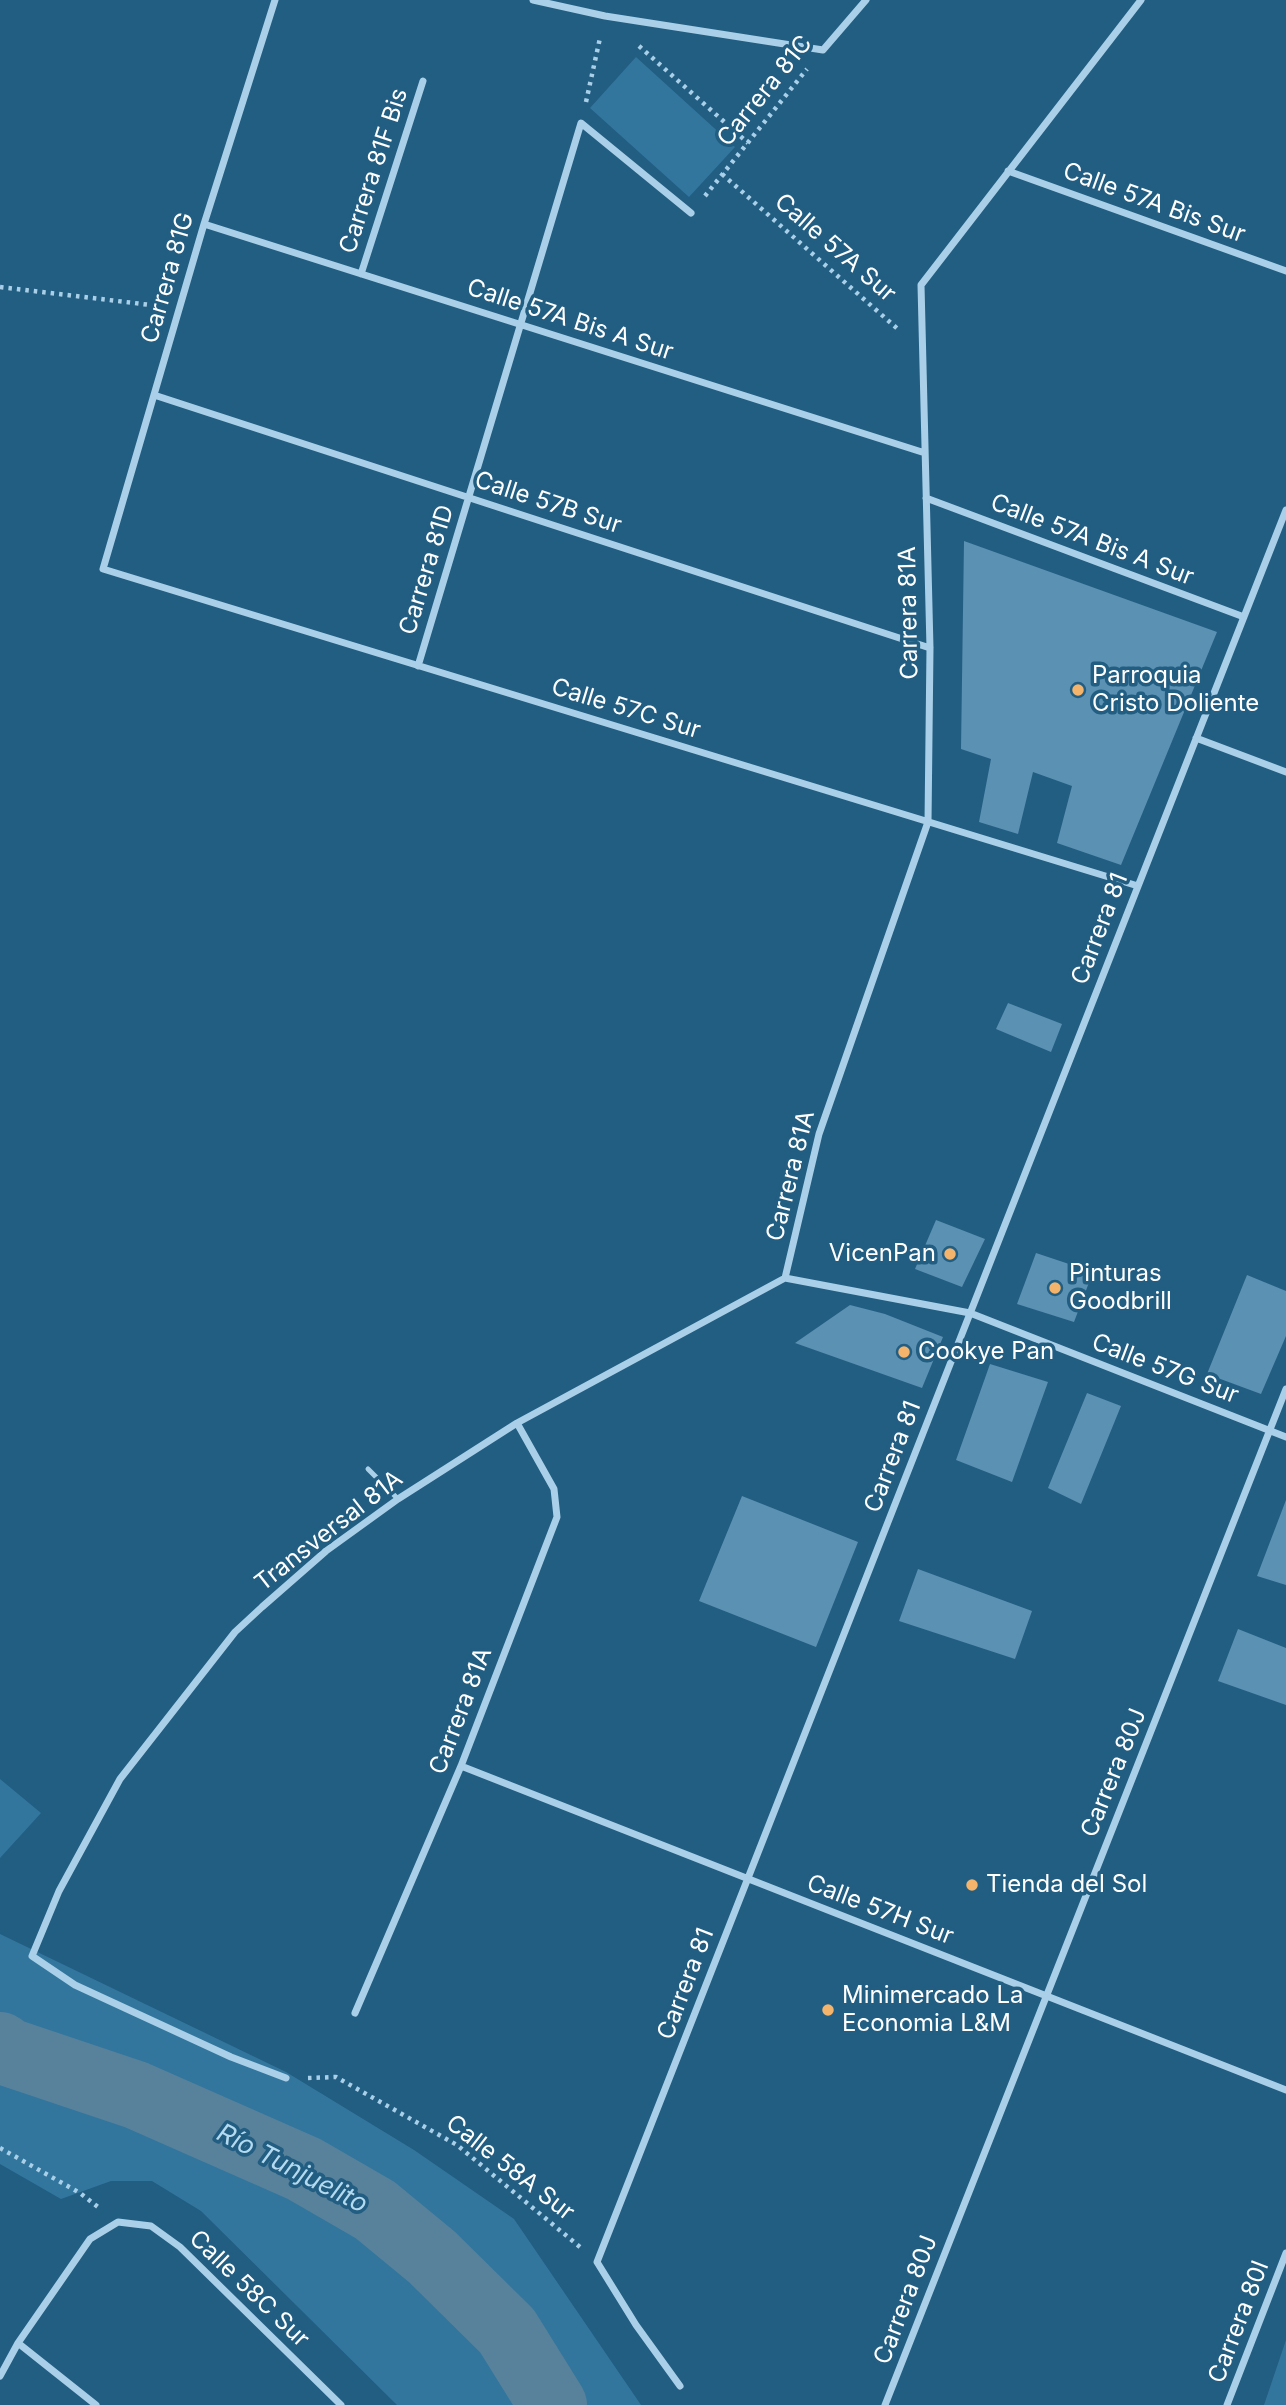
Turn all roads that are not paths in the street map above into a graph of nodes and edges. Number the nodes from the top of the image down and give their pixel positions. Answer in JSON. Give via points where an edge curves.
{"nodes":[{"id":1,"x":275,"y":0,"type":"edge"},
{"id":2,"x":533,"y":0,"type":"edge"},
{"id":3,"x":866,"y":0,"type":"edge"},
{"id":4,"x":1141,"y":0,"type":"edge"},
{"id":5,"x":423,"y":81,"type":"dead end"},
{"id":6,"x":1008,"y":171,"type":"junction"},
{"id":7,"x":691,"y":213,"type":"dead end"},
{"id":8,"x":204,"y":224,"type":"junction"},
{"id":9,"x":1286,"y":271,"type":"edge"},
{"id":10,"x":361,"y":274,"type":"junction"},
{"id":11,"x":522,"y":325,"type":"junction"},
{"id":12,"x":154,"y":396,"type":"junction"},
{"id":13,"x":925,"y":453,"type":"junction"},
{"id":14,"x":470,"y":498,"type":"junction"},
{"id":15,"x":926,"y":498,"type":"junction"},
{"id":16,"x":1286,"y":510,"type":"edge"},
{"id":17,"x":103,"y":569,"type":"joint"},
{"id":18,"x":1244,"y":617,"type":"junction"},
{"id":19,"x":930,"y":648,"type":"junction"},
{"id":20,"x":418,"y":666,"type":"junction"},
{"id":21,"x":1196,"y":738,"type":"junction"},
{"id":22,"x":1286,"y":772,"type":"edge"},
{"id":23,"x":928,"y":822,"type":"junction"},
{"id":24,"x":1138,"y":886,"type":"junction"},
{"id":25,"x":785,"y":1278,"type":"junction"},
{"id":26,"x":970,"y":1313,"type":"junction"},
{"id":27,"x":1286,"y":1390,"type":"edge"},
{"id":28,"x":517,"y":1423,"type":"junction"},
{"id":29,"x":1270,"y":1430,"type":"junction"},
{"id":30,"x":1286,"y":1437,"type":"edge"},
{"id":31,"x":368,"y":1469,"type":"dead end"},
{"id":32,"x":398,"y":1499,"type":"junction"},
{"id":33,"x":461,"y":1766,"type":"junction"},
{"id":34,"x":748,"y":1879,"type":"junction"},
{"id":35,"x":1046,"y":1996,"type":"junction"},
{"id":36,"x":355,"y":2012,"type":"dead end"},
{"id":37,"x":286,"y":2078,"type":"road end"},
{"id":38,"x":1286,"y":2090,"type":"edge"},
{"id":39,"x":1286,"y":2253,"type":"edge"},
{"id":40,"x":18,"y":2343,"type":"junction"},
{"id":41,"x":0,"y":2376,"type":"edge"},
{"id":42,"x":680,"y":2386,"type":"dead end"},
{"id":43,"x":96,"y":2405,"type":"edge"},
{"id":44,"x":341,"y":2405,"type":"edge"},
{"id":45,"x":885,"y":2405,"type":"edge"},
{"id":46,"x":1227,"y":2405,"type":"edge"}],
"edges":[{"from":1,"to":8,"type":"street","name":"Carrera 81G"},
{"from":2,"to":3,"type":"street","name":"Carrera 81C","via":[[605,16],[823,50]]},
{"from":4,"to":6,"type":"street","name":"Carrera 81A"},
{"from":5,"to":10,"type":"street","name":"Carrera 81F Bis"},
{"from":6,"to":9,"type":"street","name":"Calle 57A Bis Sur"},
{"from":6,"to":13,"type":"street","name":"Carrera 81A","via":[[921,285]]},
{"from":7,"to":11,"type":"street","name":"Carrera 81D","via":[[581,123]]},
{"from":8,"to":10,"type":"street","name":"Calle 57A Bis A Sur"},
{"from":8,"to":12,"type":"street","name":"Carrera 81G"},
{"from":10,"to":11,"type":"street","name":"Calle 57A Bis A Sur"},
{"from":11,"to":13,"type":"street","name":"Calle 57A Bis A Sur"},
{"from":11,"to":14,"type":"street","name":"Carrera 81D"},
{"from":12,"to":14,"type":"street","name":"Calle 57B Sur"},
{"from":12,"to":17,"type":"street","name":"Carrera 81G"},
{"from":13,"to":15,"type":"street","name":"Carrera 81A"},
{"from":14,"to":19,"type":"street","name":"Calle 57B Sur"},
{"from":14,"to":20,"type":"street","name":"Carrera 81D"},
{"from":15,"to":18,"type":"street","name":"Calle 57A Bis A Sur"},
{"from":15,"to":19,"type":"street","name":"Carrera 81A"},
{"from":16,"to":18,"type":"street","name":"Carrera 81"},
{"from":17,"to":20,"type":"street","name":"Calle 57C Sur"},
{"from":18,"to":21,"type":"street","name":"Carrera 81"},
{"from":19,"to":23,"type":"street","name":"Carrera 81A"},
{"from":20,"to":23,"type":"street","name":"Calle 57C Sur"},
{"from":21,"to":22,"type":"street"},
{"from":21,"to":24,"type":"street","name":"Carrera 81"},
{"from":23,"to":24,"type":"street","name":"Calle 57C Sur"},
{"from":23,"to":25,"type":"street","name":"Carrera 81A","via":[[819,1134]]},
{"from":24,"to":26,"type":"street","name":"Carrera 81"},
{"from":25,"to":26,"type":"street","name":"Calle 57G Sur"},
{"from":25,"to":28,"type":"street","name":"Transversal 81A"},
{"from":26,"to":29,"type":"street","name":"Calle 57G Sur"},
{"from":26,"to":34,"type":"street","name":"Carrera 81"},
{"from":27,"to":29,"type":"street","name":"Carrera 80J"},
{"from":28,"to":32,"type":"street","name":"Transversal 81A"},
{"from":28,"to":33,"type":"street","name":"Carrera 81A","via":[[554,1489],[557,1517]]},
{"from":29,"to":30,"type":"street","name":"Calle 57G Sur"},
{"from":29,"to":35,"type":"street","name":"Carrera 80J"},
{"from":31,"to":32,"type":"lane"},
{"from":32,"to":37,"type":"street","name":"Transversal 81A","via":[[327,1551],[235,1633],[120,1779],[59,1891],[32,1956],[75,1985]]},
{"from":33,"to":34,"type":"street","name":"Calle 57H Sur"},
{"from":33,"to":36,"type":"street","name":"Carrera 81A"},
{"from":34,"to":35,"type":"street","name":"Calle 57H Sur"},
{"from":34,"to":42,"type":"street","name":"Carrera 81","via":[[597,2262]]},
{"from":35,"to":38,"type":"street","name":"Calle 57H Sur"},
{"from":35,"to":45,"type":"street","name":"Carrera 80J"},
{"from":39,"to":46,"type":"street","name":"Carrera 80I"},
{"from":40,"to":41,"type":"street"},
{"from":40,"to":43,"type":"street"},
{"from":40,"to":44,"type":"street","name":"Calle 58C Sur","via":[[90,2239],[118,2222],[151,2226],[180,2247]]}]}
